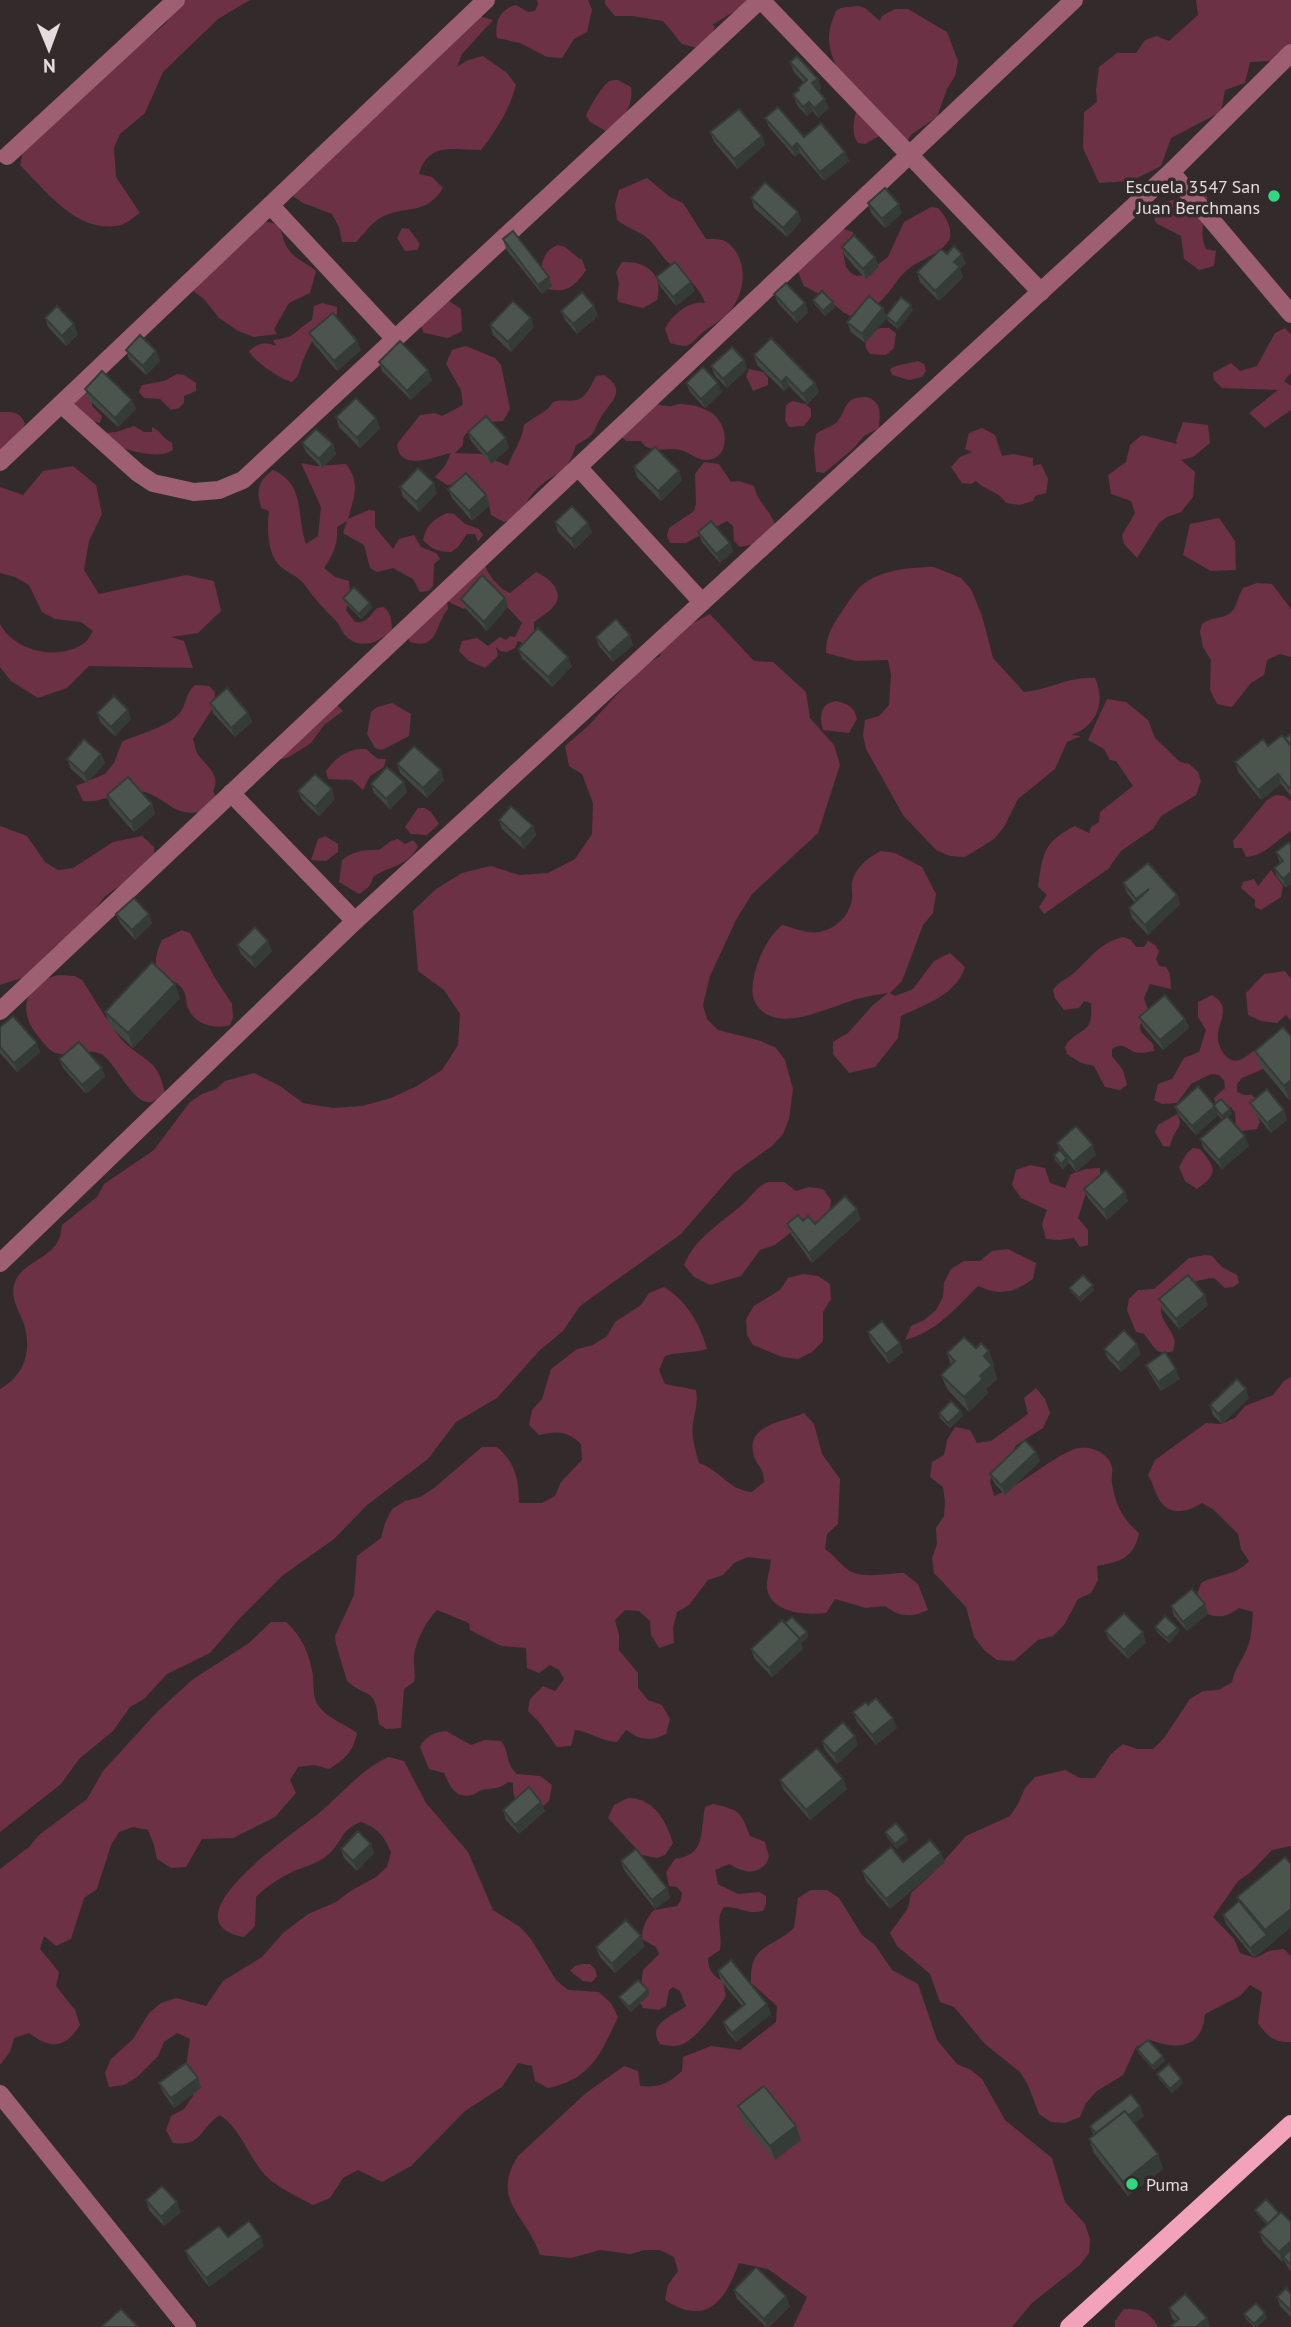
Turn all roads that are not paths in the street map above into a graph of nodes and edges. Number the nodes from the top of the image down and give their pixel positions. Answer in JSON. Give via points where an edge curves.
{"nodes":[{"id":1,"x":176,"y":0,"type":"edge"},
{"id":2,"x":486,"y":0,"type":"edge"},
{"id":3,"x":761,"y":0,"type":"edge"},
{"id":4,"x":1074,"y":0,"type":"edge"},
{"id":5,"x":1291,"y":53,"type":"edge"},
{"id":6,"x":910,"y":155,"type":"junction"},
{"id":7,"x":7,"y":156,"type":"dead end"},
{"id":8,"x":1171,"y":172,"type":"junction"},
{"id":9,"x":271,"y":206,"type":"junction"},
{"id":10,"x":1041,"y":292,"type":"junction"},
{"id":11,"x":1291,"y":314,"type":"edge"},
{"id":12,"x":395,"y":339,"type":"junction"},
{"id":13,"x":61,"y":404,"type":"junction"},
{"id":14,"x":0,"y":461,"type":"edge"},
{"id":15,"x":578,"y":467,"type":"junction"},
{"id":16,"x":701,"y":601,"type":"junction"},
{"id":17,"x":232,"y":793,"type":"junction"},
{"id":18,"x":355,"y":921,"type":"junction"},
{"id":19,"x":0,"y":1011,"type":"edge"},
{"id":20,"x":2,"y":1255,"type":"edge"},
{"id":21,"x":0,"y":2094,"type":"edge"},
{"id":22,"x":1291,"y":2124,"type":"edge"},
{"id":23,"x":187,"y":2327,"type":"edge"},
{"id":24,"x":1069,"y":2327,"type":"edge"}],
"edges":[{"from":1,"to":7,"type":"street"},
{"from":2,"to":9,"type":"street"},
{"from":3,"to":6,"type":"street"},
{"from":3,"to":12,"type":"street"},
{"from":4,"to":6,"type":"street"},
{"from":5,"to":8,"type":"street"},
{"from":6,"to":10,"type":"street"},
{"from":6,"to":15,"type":"street"},
{"from":8,"to":10,"type":"street"},
{"from":8,"to":11,"type":"street"},
{"from":9,"to":12,"type":"street"},
{"from":9,"to":13,"type":"street"},
{"from":10,"to":16,"type":"street"},
{"from":12,"to":13,"type":"street","via":[[243,480],[219,490],[194,492],[153,483]]},
{"from":13,"to":14,"type":"street"},
{"from":15,"to":16,"type":"street"},
{"from":15,"to":17,"type":"street"},
{"from":16,"to":18,"type":"street"},
{"from":17,"to":18,"type":"street"},
{"from":17,"to":19,"type":"street"},
{"from":18,"to":20,"type":"street"},
{"from":21,"to":23,"type":"street"},
{"from":22,"to":24,"type":"main road"}]}
